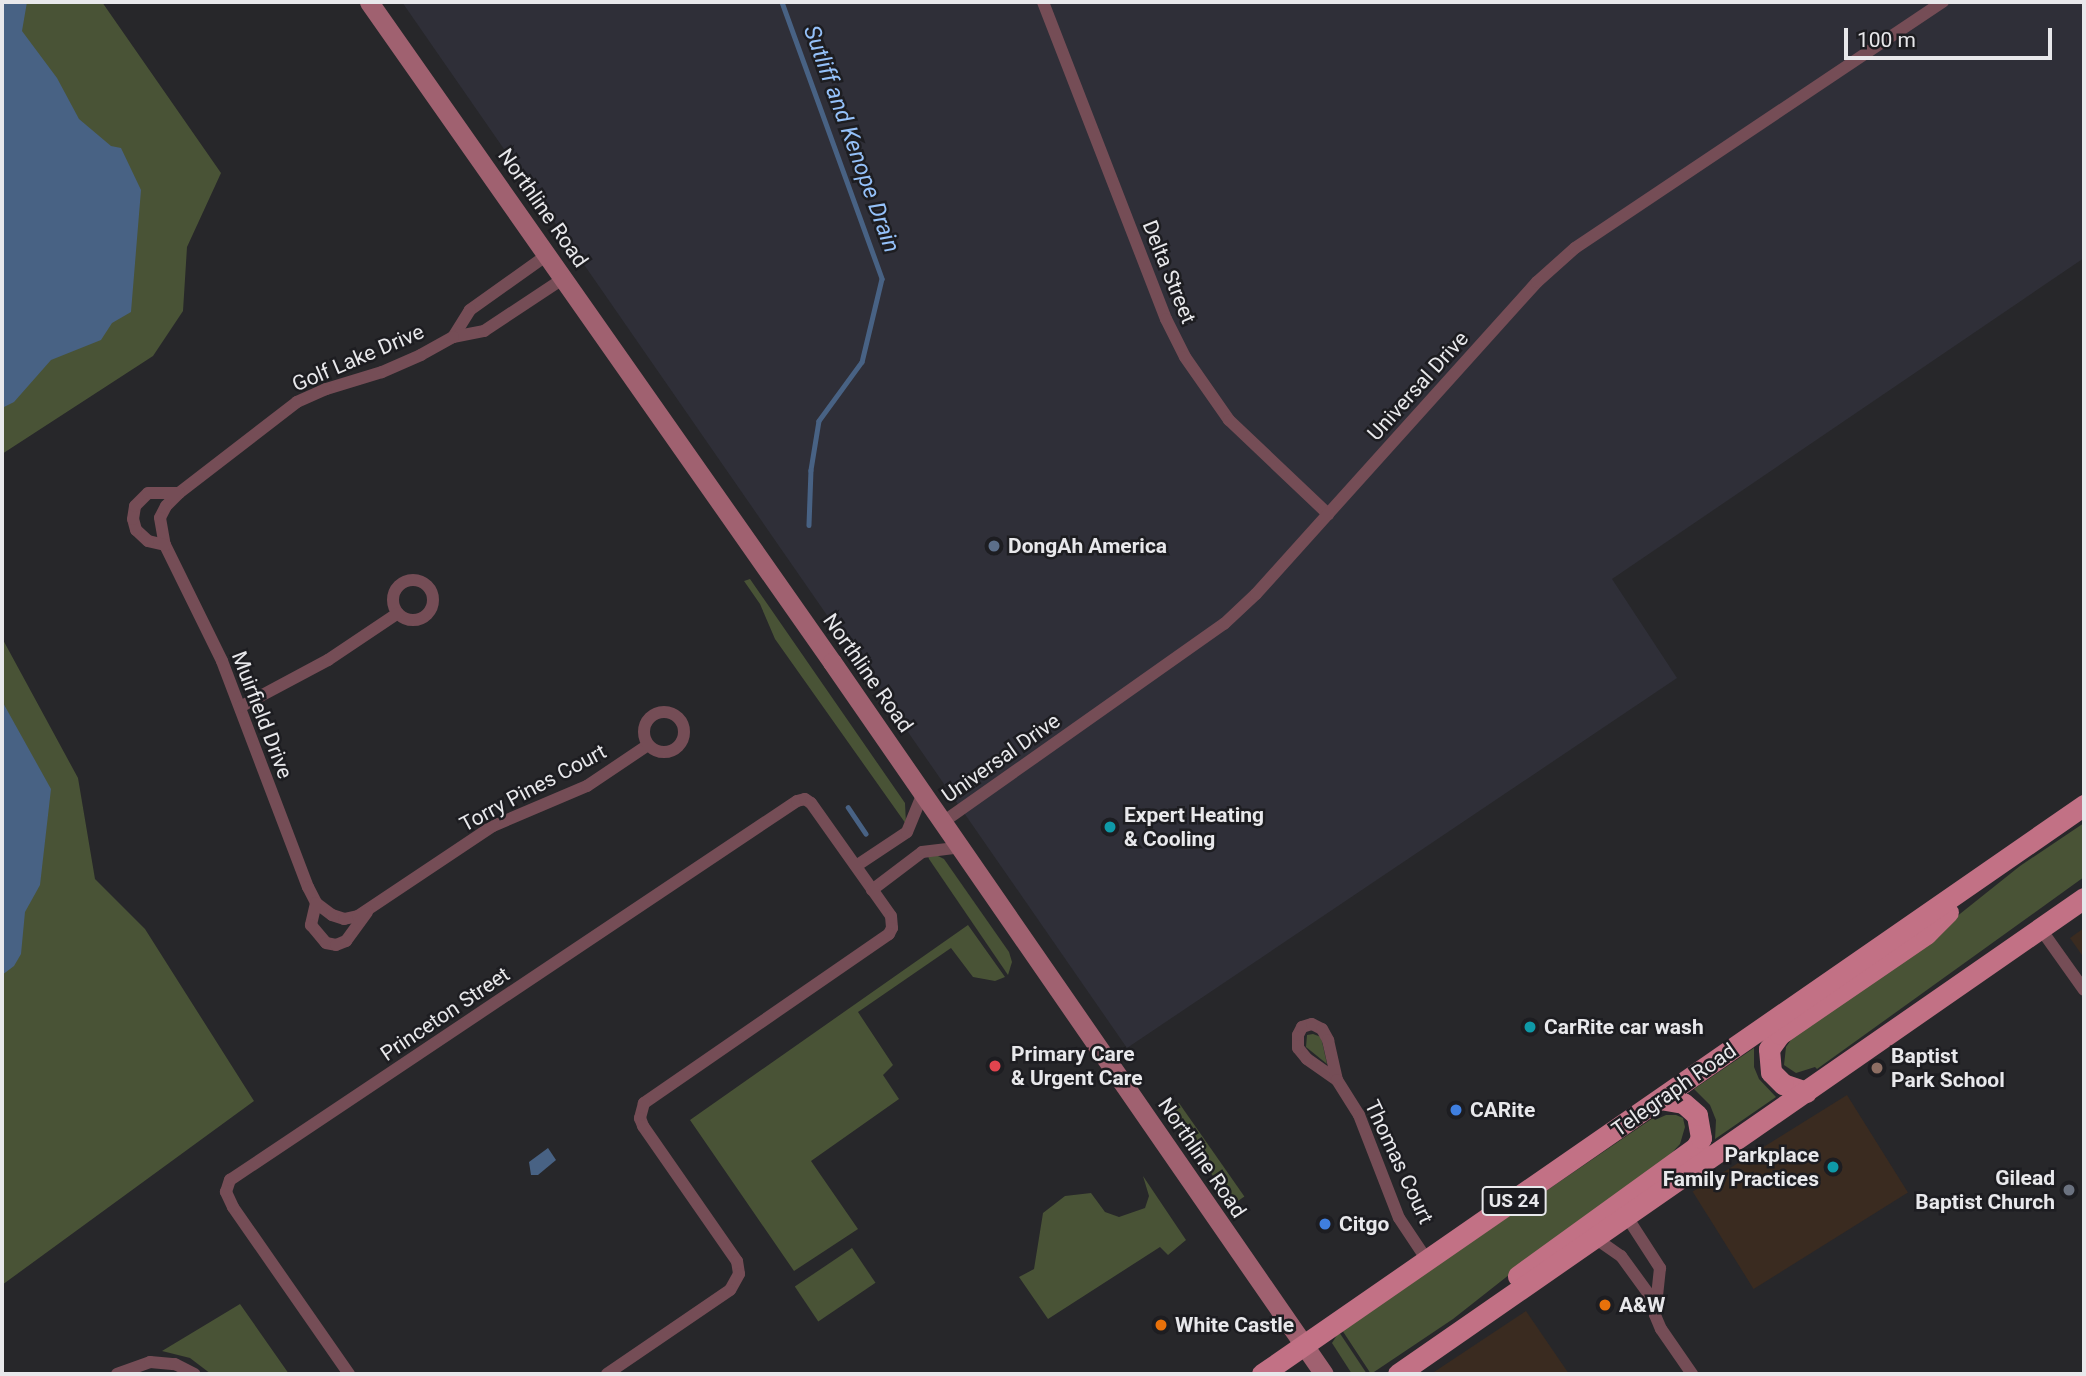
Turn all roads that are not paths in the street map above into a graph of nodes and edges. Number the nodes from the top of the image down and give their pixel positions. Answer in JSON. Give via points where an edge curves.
{"nodes":[{"id":1,"x":369,"y":2,"type":"edge"},
{"id":2,"x":1043,"y":2,"type":"edge"},
{"id":3,"x":1943,"y":2,"type":"edge"},
{"id":4,"x":547,"y":255,"type":"junction"},
{"id":5,"x":564,"y":278,"type":"junction"},
{"id":6,"x":453,"y":337,"type":"junction"},
{"id":7,"x":179,"y":493,"type":"junction"},
{"id":8,"x":1328,"y":514,"type":"junction"},
{"id":9,"x":165,"y":545,"type":"junction"},
{"id":10,"x":398,"y":612,"type":"dead end"},
{"id":11,"x":240,"y":707,"type":"junction"},
{"id":12,"x":648,"y":745,"type":"dead end"},
{"id":13,"x":923,"y":793,"type":"junction"},
{"id":14,"x":2084,"y":805,"type":"edge"},
{"id":15,"x":943,"y":821,"type":"junction"},
{"id":16,"x":960,"y":847,"type":"junction"},
{"id":17,"x":856,"y":866,"type":"junction"},
{"id":18,"x":1979,"y":880,"type":"junction"},
{"id":19,"x":2084,"y":883,"type":"edge"},
{"id":20,"x":872,"y":890,"type":"junction"},
{"id":21,"x":2084,"y":898,"type":"edge"},
{"id":22,"x":316,"y":903,"type":"junction"},
{"id":23,"x":367,"y":912,"type":"junction"},
{"id":24,"x":2040,"y":928,"type":"junction"},
{"id":25,"x":2022,"y":941,"type":"junction"},
{"id":26,"x":2084,"y":990,"type":"edge"},
{"id":27,"x":1337,"y":1080,"type":"dead end"},
{"id":28,"x":1807,"y":1092,"type":"junction"},
{"id":29,"x":1661,"y":1100,"type":"junction"},
{"id":30,"x":1627,"y":1217,"type":"junction"},
{"id":31,"x":1595,"y":1238,"type":"junction"},
{"id":32,"x":1427,"y":1260,"type":"junction"},
{"id":33,"x":1656,"y":1304,"type":"junction"},
{"id":34,"x":1489,"y":1311,"type":"junction"},
{"id":35,"x":1303,"y":1346,"type":"junction"},
{"id":36,"x":117,"y":1374,"type":"edge"},
{"id":37,"x":195,"y":1374,"type":"edge"},
{"id":38,"x":349,"y":1374,"type":"edge"},
{"id":39,"x":607,"y":1374,"type":"edge"},
{"id":40,"x":1262,"y":1374,"type":"edge"},
{"id":41,"x":1324,"y":1374,"type":"edge"},
{"id":42,"x":1398,"y":1374,"type":"edge"},
{"id":43,"x":1692,"y":1374,"type":"edge"}],
"edges":[{"from":1,"to":4,"type":"main road","name":"Northline Road"},
{"from":2,"to":8,"type":"street","name":"Delta Street","via":[[1166,319],[1185,357],[1229,420]]},
{"from":3,"to":8,"type":"street","name":"Universal Drive","via":[[1560,261]]},
{"from":4,"to":5,"type":"main road","name":"Northline Road"},
{"from":4,"to":6,"type":"street","name":"Golf Lake Drive","via":[[470,310]]},
{"from":5,"to":6,"type":"street","name":"Golf Lake Drive","via":[[484,331]]},
{"from":5,"to":13,"type":"main road","name":"Northline Road"},
{"from":6,"to":7,"type":"street","name":"Golf Lake Drive","via":[[392,368],[297,402]]},
{"from":7,"to":9,"type":"street","name":"Muirfield Drive","via":[[160,518]]},
{"from":7,"to":9,"type":"street","via":[[148,494],[135,506],[136,530],[148,541]]},
{"from":8,"to":15,"type":"street","name":"Universal Drive","via":[[1224,624]]},
{"from":9,"to":11,"type":"street","name":"Muirfield Drive"},
{"from":10,"to":11,"type":"street","via":[[328,660]]},
{"from":11,"to":22,"type":"street","name":"Muirfield Drive"},
{"from":12,"to":23,"type":"street","name":"Torry Pines Court","via":[[587,786],[493,826]]},
{"from":13,"to":15,"type":"main road","name":"Northline Road"},
{"from":13,"to":17,"type":"street","via":[[907,832]]},
{"from":14,"to":18,"type":"main road","name":"Telegraph Road","number":"US 24"},
{"from":15,"to":16,"type":"main road","name":"Northline Road"},
{"from":16,"to":20,"type":"street","via":[[922,852]]},
{"from":16,"to":35,"type":"main road","name":"Northline Road"},
{"from":17,"to":20,"type":"street","name":"Princeton Street"},
{"from":17,"to":38,"type":"street","name":"Princeton Street","via":[[811,803],[797,801],[230,1180],[226,1192],[233,1207]]},
{"from":18,"to":28,"type":"main road","via":[[1926,934],[1780,1034],[1769,1049],[1771,1072],[1783,1084]]},
{"from":18,"to":29,"type":"main road","name":"Telegraph Road","number":"US 24"},
{"from":19,"to":25,"type":"main road","via":[[2063,897]]},
{"from":20,"to":39,"type":"street","name":"Princeton Street","via":[[891,916],[889,934],[644,1103],[643,1126],[737,1261],[739,1274],[730,1290]]},
{"from":21,"to":24,"type":"main road"},
{"from":22,"to":23,"type":"street","via":[[344,919]]},
{"from":22,"to":23,"type":"street","name":"Muirfield Drive","via":[[311,925],[326,943],[336,945],[346,941]]},
{"from":24,"to":25,"type":"main road"},
{"from":24,"to":26,"type":"street"},
{"from":25,"to":28,"type":"main road"},
{"from":27,"to":32,"type":"street","name":"Thomas Court","via":[[1359,1115],[1399,1218]]},
{"from":28,"to":30,"type":"main road"},
{"from":29,"to":32,"type":"main road","name":"Telegraph Road","number":"US 24"},
{"from":29,"to":34,"type":"main road","via":[[1682,1103],[1697,1115],[1701,1138],[1696,1147],[1541,1257],[1497,1293]]},
{"from":30,"to":31,"type":"main road"},
{"from":30,"to":33,"type":"street","via":[[1660,1268]]},
{"from":31,"to":33,"type":"street","via":[[1621,1256]]},
{"from":31,"to":34,"type":"main road"},
{"from":32,"to":35,"type":"main road","name":"Telegraph Road","number":"US 24"},
{"from":33,"to":43,"type":"street","via":[[1661,1329]]},
{"from":34,"to":42,"type":"main road"},
{"from":35,"to":40,"type":"main road","name":"Telegraph Road","number":"US 24"},
{"from":35,"to":41,"type":"main road","name":"Northline Road"},
{"from":36,"to":37,"type":"street","via":[[150,1362],[175,1364]]}]}
